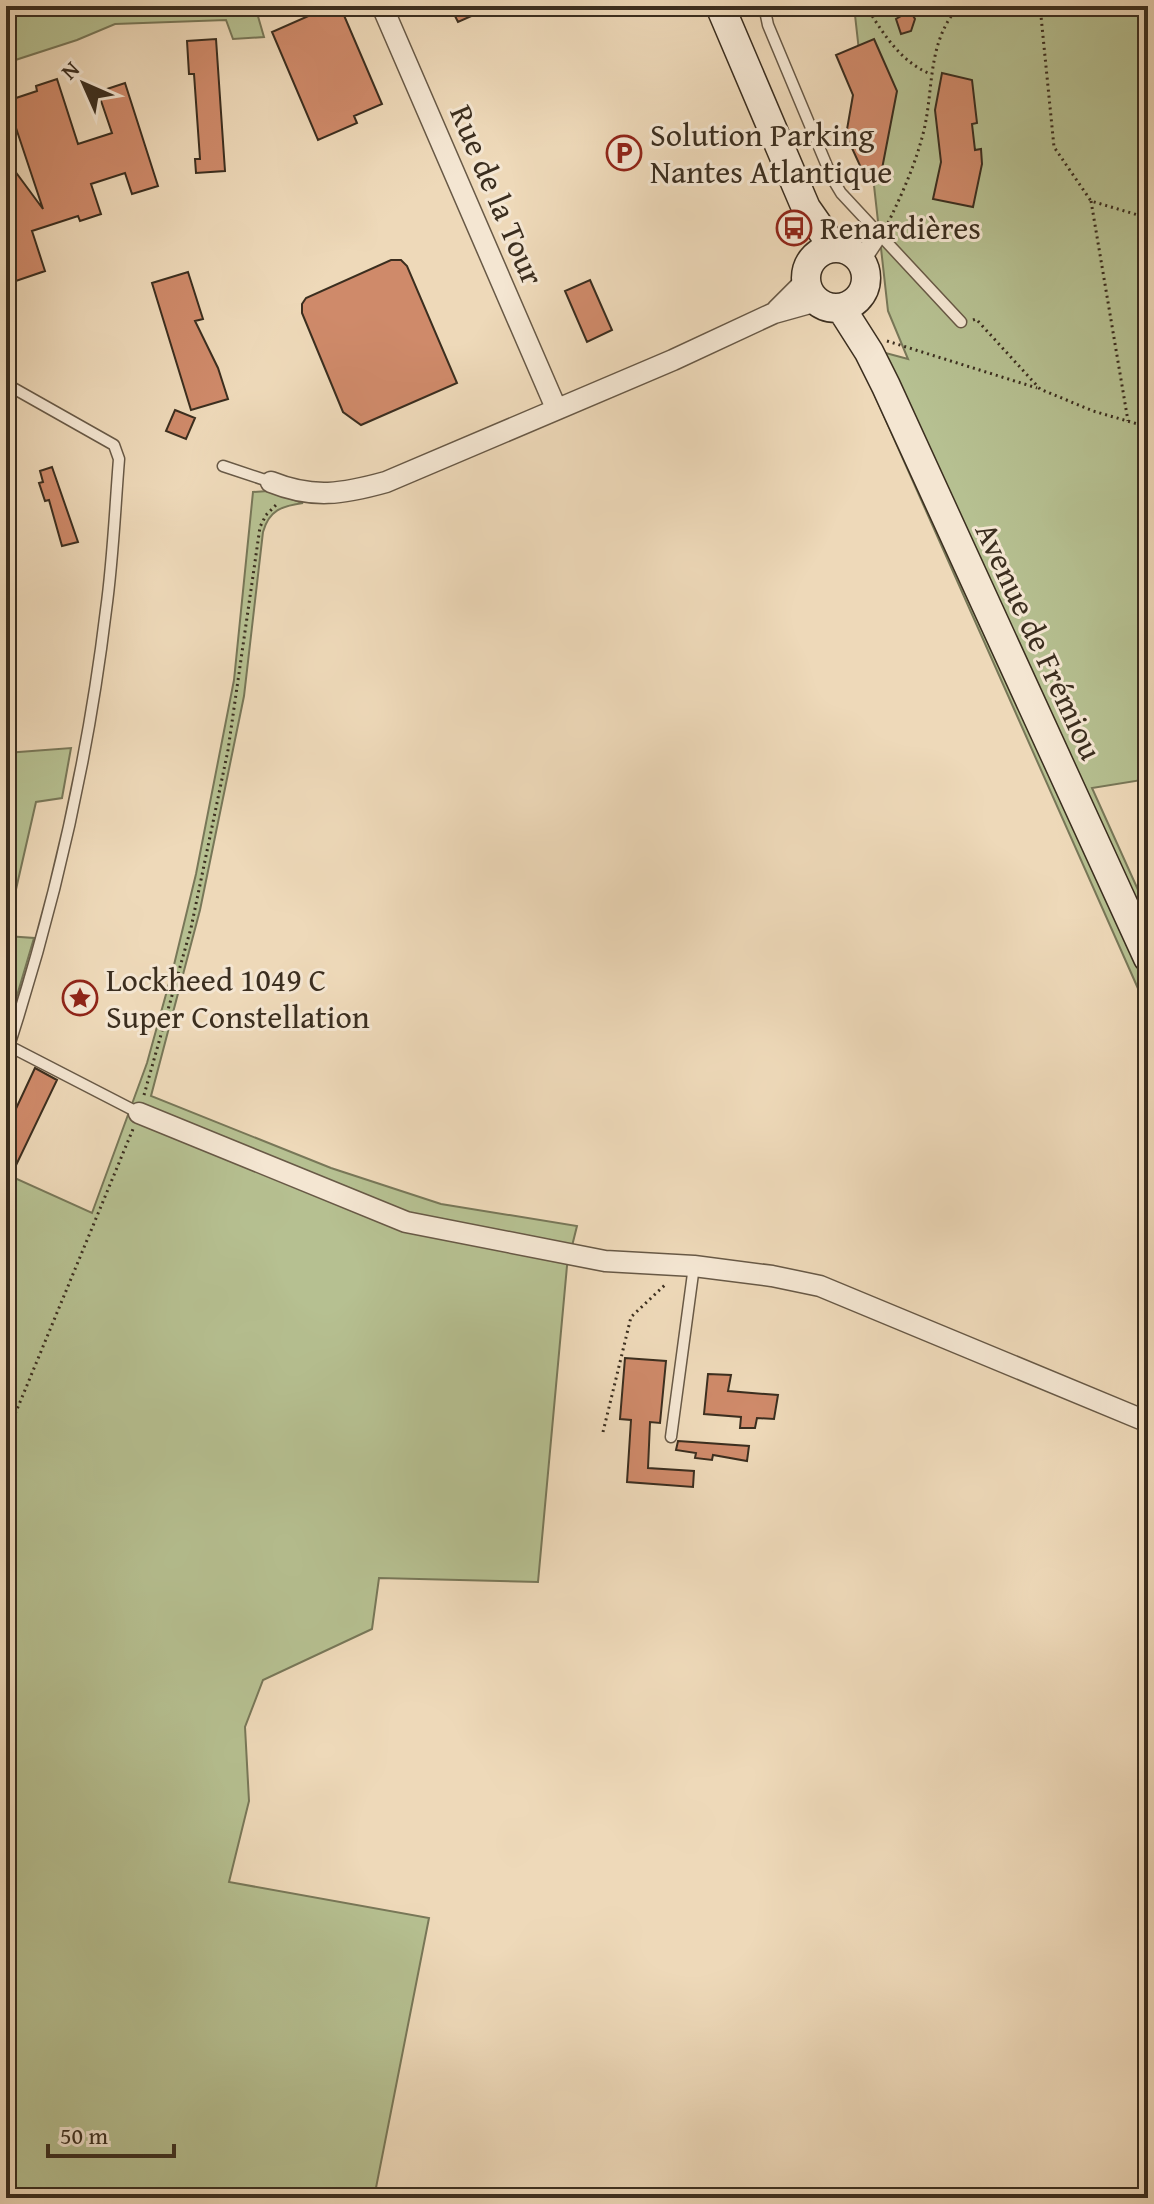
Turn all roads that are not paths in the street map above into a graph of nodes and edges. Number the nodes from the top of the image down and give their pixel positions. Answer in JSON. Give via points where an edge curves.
{"nodes":[{"id":1,"x":382,"y":6,"type":"edge"},
{"id":2,"x":720,"y":6,"type":"edge"},
{"id":3,"x":764,"y":6,"type":"edge"},
{"id":4,"x":881,"y":237,"type":"junction"},
{"id":5,"x":835,"y":277,"type":"junction"},
{"id":6,"x":961,"y":322,"type":"road end"},
{"id":7,"x":6,"y":384,"type":"edge"},
{"id":8,"x":556,"y":408,"type":"junction"},
{"id":9,"x":223,"y":466,"type":"dead end"},
{"id":10,"x":271,"y":482,"type":"joint"},
{"id":11,"x":1148,"y":958,"type":"edge"},
{"id":12,"x":7,"y":1051,"type":"edge"},
{"id":13,"x":139,"y":1113,"type":"joint"},
{"id":14,"x":694,"y":1266,"type":"junction"},
{"id":15,"x":1148,"y":1422,"type":"edge"},
{"id":16,"x":671,"y":1437,"type":"dead end"}],
"edges":[{"from":1,"to":8,"type":"street","name":"Rue de la Tour"},
{"from":2,"to":5,"type":"main road","name":"Avenue de Frémiou"},
{"from":3,"to":4,"type":"lane","via":[[832,178]]},
{"from":4,"to":5,"type":"lane"},
{"from":4,"to":6,"type":"lane"},
{"from":5,"to":8,"type":"street","via":[[774,313]]},
{"from":5,"to":11,"type":"main road","name":"Avenue de Frémiou","via":[[876,345]]},
{"from":7,"to":12,"type":"lane","via":[[114,445],[119,459],[106,611],[79,775],[51,900]]},
{"from":8,"to":10,"type":"street","via":[[386,482],[345,493],[293,491]]},
{"from":9,"to":10,"type":"lane"},
{"from":12,"to":13,"type":"lane"},
{"from":13,"to":14,"type":"street","via":[[406,1222],[605,1261]]},
{"from":14,"to":15,"type":"street","via":[[820,1286]]},
{"from":14,"to":16,"type":"lane"}]}
